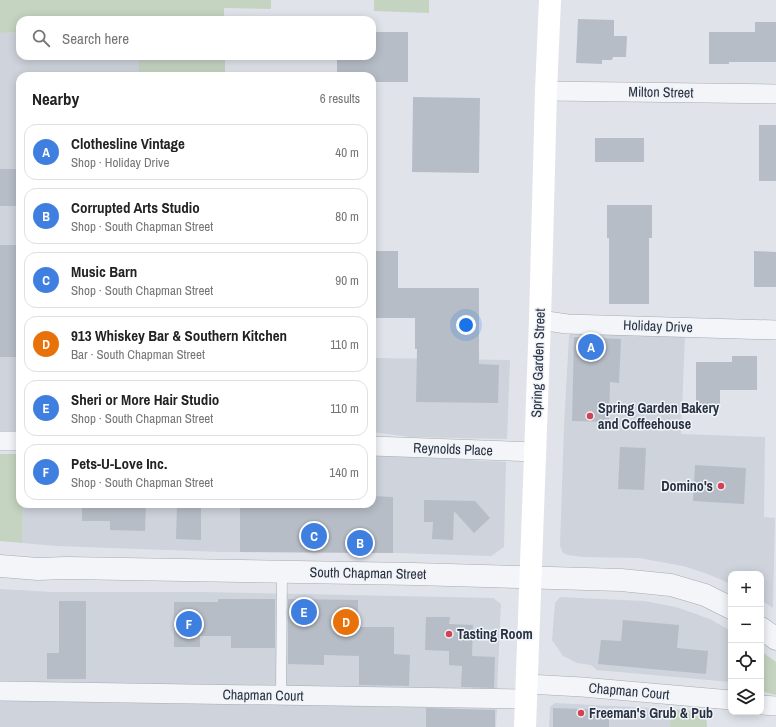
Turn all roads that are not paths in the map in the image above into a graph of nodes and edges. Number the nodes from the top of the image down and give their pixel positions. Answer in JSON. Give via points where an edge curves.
{"nodes":[{"id":1,"x":550,"y":0,"type":"edge"},
{"id":2,"x":546,"y":91,"type":"junction"},
{"id":3,"x":776,"y":94,"type":"edge"},
{"id":4,"x":540,"y":320,"type":"junction"},
{"id":5,"x":776,"y":330,"type":"edge"},
{"id":6,"x":0,"y":441,"type":"edge"},
{"id":7,"x":16,"y":441,"type":"edge"},
{"id":8,"x":376,"y":446,"type":"edge"},
{"id":9,"x":535,"y":452,"type":"junction"},
{"id":10,"x":0,"y":566,"type":"edge"},
{"id":11,"x":282,"y":572,"type":"junction"},
{"id":12,"x":530,"y":578,"type":"junction"},
{"id":13,"x":729,"y":607,"type":"edge"},
{"id":14,"x":764,"y":630,"type":"edge"},
{"id":15,"x":776,"y":639,"type":"edge"},
{"id":16,"x":0,"y":691,"type":"edge"},
{"id":17,"x":527,"y":692,"type":"junction"},
{"id":18,"x":281,"y":695,"type":"junction"},
{"id":19,"x":728,"y":700,"type":"edge"},
{"id":20,"x":764,"y":705,"type":"edge"},
{"id":21,"x":776,"y":706,"type":"edge"},
{"id":22,"x":525,"y":727,"type":"edge"}],
"edges":[{"from":1,"to":2,"type":"main road","name":"Spring Garden Street"},
{"from":2,"to":3,"type":"street","name":"Milton Street"},
{"from":2,"to":4,"type":"main road","name":"Spring Garden Street"},
{"from":4,"to":5,"type":"street","name":"Holiday Drive","via":[[567,324]]},
{"from":4,"to":9,"type":"main road","name":"Spring Garden Street"},
{"from":6,"to":7,"type":"street"},
{"from":8,"to":9,"type":"street","name":"Reynolds Place"},
{"from":9,"to":12,"type":"main road","name":"Spring Garden Street"},
{"from":10,"to":11,"type":"street","name":"South Chapman Street","via":[[38,569]]},
{"from":11,"to":12,"type":"street","name":"South Chapman Street"},
{"from":11,"to":18,"type":"lane"},
{"from":12,"to":13,"type":"street","name":"South Chapman Street","via":[[621,580],[671,585],[705,595]]},
{"from":12,"to":17,"type":"main road","name":"Spring Garden Street"},
{"from":14,"to":15,"type":"street"},
{"from":16,"to":18,"type":"street","name":"Chapman Court"},
{"from":17,"to":18,"type":"street","name":"Chapman Court"},
{"from":17,"to":19,"type":"street","name":"Chapman Court","via":[[582,687]]},
{"from":17,"to":22,"type":"main road","name":"Spring Garden Street"},
{"from":20,"to":21,"type":"street"}]}
